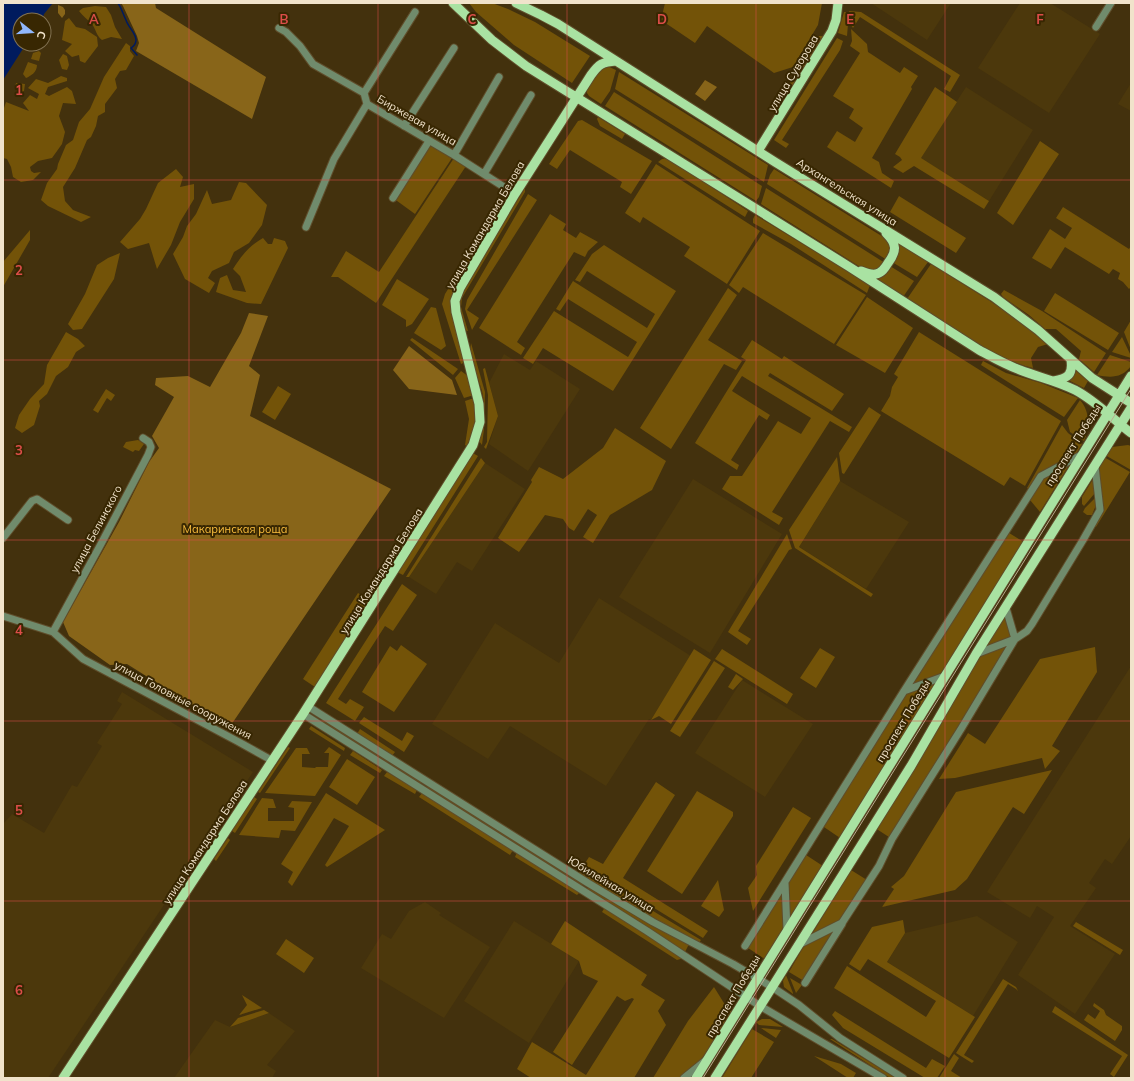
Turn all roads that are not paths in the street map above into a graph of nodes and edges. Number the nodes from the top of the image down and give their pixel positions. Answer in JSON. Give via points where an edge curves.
{"nodes":[{"id":1,"x":453,"y":3,"type":"edge"},
{"id":2,"x":516,"y":3,"type":"edge"},
{"id":3,"x":838,"y":3,"type":"edge"},
{"id":4,"x":1111,"y":3,"type":"edge"},
{"id":5,"x":415,"y":12,"type":"dead end"},
{"id":6,"x":1096,"y":27,"type":"dead end"},
{"id":7,"x":279,"y":28,"type":"dead end"},
{"id":8,"x":454,"y":48,"type":"dead end"},
{"id":9,"x":616,"y":61,"type":"junction"},
{"id":10,"x":499,"y":77,"type":"dead end"},
{"id":11,"x":364,"y":93,"type":"junction"},
{"id":12,"x":531,"y":95,"type":"dead end"},
{"id":13,"x":576,"y":97,"type":"junction"},
{"id":14,"x":367,"y":104,"type":"junction"},
{"id":15,"x":404,"y":126,"type":"junction"},
{"id":16,"x":429,"y":141,"type":"junction"},
{"id":17,"x":758,"y":151,"type":"junction"},
{"id":18,"x":454,"y":155,"type":"junction"},
{"id":19,"x":484,"y":174,"type":"junction"},
{"id":20,"x":516,"y":194,"type":"junction"},
{"id":21,"x":393,"y":198,"type":"dead end"},
{"id":22,"x":879,"y":225,"type":"junction"},
{"id":23,"x":306,"y":227,"type":"dead end"},
{"id":24,"x":848,"y":266,"type":"junction"},
{"id":25,"x":1072,"y":360,"type":"junction"},
{"id":26,"x":1131,"y":376,"type":"edge"},
{"id":27,"x":1054,"y":381,"type":"junction"},
{"id":28,"x":1118,"y":395,"type":"junction"},
{"id":29,"x":1131,"y":403,"type":"edge"},
{"id":30,"x":1131,"y":408,"type":"edge"},
{"id":31,"x":1107,"y":413,"type":"junction"},
{"id":32,"x":1121,"y":425,"type":"junction"},
{"id":33,"x":1131,"y":433,"type":"edge"},
{"id":34,"x":143,"y":438,"type":"dead end"},
{"id":35,"x":1082,"y":455,"type":"junction"},
{"id":36,"x":1095,"y":466,"type":"junction"},
{"id":37,"x":68,"y":520,"type":"dead end"},
{"id":38,"x":3,"y":538,"type":"edge"},
{"id":39,"x":1006,"y":608,"type":"junction"},
{"id":40,"x":3,"y":616,"type":"edge"},
{"id":41,"x":53,"y":632,"type":"junction"},
{"id":42,"x":1015,"y":639,"type":"junction"},
{"id":43,"x":976,"y":654,"type":"junction"},
{"id":44,"x":945,"y":676,"type":"junction"},
{"id":45,"x":904,"y":691,"type":"junction"},
{"id":46,"x":306,"y":711,"type":"junction"},
{"id":47,"x":273,"y":761,"type":"junction"},
{"id":48,"x":426,"y":781,"type":"junction"},
{"id":49,"x":421,"y":789,"type":"junction"},
{"id":50,"x":588,"y":883,"type":"junction"},
{"id":51,"x":785,"y":883,"type":"junction"},
{"id":52,"x":583,"y":890,"type":"junction"},
{"id":53,"x":842,"y":923,"type":"junction"},
{"id":54,"x":788,"y":930,"type":"junction"},
{"id":55,"x":694,"y":943,"type":"junction"},
{"id":56,"x":798,"y":945,"type":"junction"},
{"id":57,"x":745,"y":946,"type":"dead end"},
{"id":58,"x":686,"y":956,"type":"junction"},
{"id":59,"x":758,"y":978,"type":"junction"},
{"id":60,"x":805,"y":984,"type":"dead end"},
{"id":61,"x":772,"y":987,"type":"junction"},
{"id":62,"x":746,"y":997,"type":"junction"},
{"id":63,"x":760,"y":1006,"type":"junction"},
{"id":64,"x":831,"y":1030,"type":"junction"},
{"id":65,"x":823,"y":1042,"type":"junction"},
{"id":66,"x":710,"y":1057,"type":"junction"},
{"id":67,"x":717,"y":1076,"type":"edge"},
{"id":68,"x":63,"y":1078,"type":"edge"},
{"id":69,"x":684,"y":1078,"type":"edge"},
{"id":70,"x":696,"y":1078,"type":"edge"},
{"id":71,"x":884,"y":1078,"type":"edge"},
{"id":72,"x":903,"y":1078,"type":"edge"}],
"edges":[{"from":1,"to":13,"type":"main road","via":[[509,54]]},
{"from":2,"to":9,"type":"main road","name":"Архангельская улица","via":[[541,15]]},
{"from":3,"to":17,"type":"main road","name":"улица Суворова","via":[[836,20],[829,37]]},
{"from":4,"to":6,"type":"street"},
{"from":5,"to":11,"type":"street"},
{"from":7,"to":11,"type":"street","name":"Биржевая улица","via":[[300,46],[313,64]]},
{"from":8,"to":15,"type":"street"},
{"from":9,"to":13,"type":"main road","name":"улица Командарма Белова","via":[[597,66]]},
{"from":9,"to":17,"type":"main road","name":"Архангельская улица"},
{"from":10,"to":18,"type":"street"},
{"from":11,"to":14,"type":"street","name":"Биржевая улица"},
{"from":12,"to":19,"type":"street"},
{"from":13,"to":20,"type":"main road","name":"улица Командарма Белова"},
{"from":13,"to":24,"type":"main road"},
{"from":14,"to":15,"type":"street","name":"Биржевая улица"},
{"from":14,"to":23,"type":"street","via":[[334,159]]},
{"from":15,"to":16,"type":"street","name":"Биржевая улица"},
{"from":16,"to":18,"type":"street","name":"Биржевая улица"},
{"from":16,"to":21,"type":"street"},
{"from":17,"to":22,"type":"main road","name":"Архангельская улица"},
{"from":18,"to":19,"type":"street","name":"Биржевая улица"},
{"from":19,"to":20,"type":"street","name":"Биржевая улица"},
{"from":20,"to":46,"type":"main road","name":"улица Командарма Белова","via":[[460,288],[456,301],[456,312],[479,404],[480,422],[473,445]]},
{"from":22,"to":24,"type":"main road","via":[[892,239],[895,251],[884,269],[869,274]]},
{"from":22,"to":25,"type":"main road","name":"Архангельская улица","via":[[1011,309]]},
{"from":24,"to":27,"type":"main road","via":[[979,350],[1020,371]]},
{"from":25,"to":27,"type":"main road","via":[[1072,370],[1067,377]]},
{"from":25,"to":28,"type":"main road","name":"Архангельская улица"},
{"from":26,"to":28,"type":"main road","name":"проспект Победы"},
{"from":27,"to":31,"type":"main road","via":[[1082,394]]},
{"from":28,"to":29,"type":"main road","name":"Архангельская улица"},
{"from":28,"to":31,"type":"main road","name":"проспект Победы"},
{"from":30,"to":32,"type":"main road"},
{"from":31,"to":32,"type":"main road"},
{"from":31,"to":35,"type":"main road","name":"проспект Победы"},
{"from":32,"to":33,"type":"main road"},
{"from":32,"to":36,"type":"main road"},
{"from":34,"to":41,"type":"street","name":"улица Белинского","via":[[151,447],[148,455]]},
{"from":35,"to":44,"type":"main road","name":"проспект Победы"},
{"from":35,"to":45,"type":"street","via":[[1041,476]]},
{"from":36,"to":39,"type":"main road"},
{"from":36,"to":42,"type":"street","via":[[1100,510],[1032,624]]},
{"from":37,"to":38,"type":"street","via":[[37,499],[32,501]]},
{"from":39,"to":42,"type":"street"},
{"from":39,"to":43,"type":"main road"},
{"from":40,"to":41,"type":"street"},
{"from":41,"to":47,"type":"street","name":"улица Головные сооружения","via":[[83,659]]},
{"from":42,"to":43,"type":"street"},
{"from":42,"to":53,"type":"street"},
{"from":43,"to":56,"type":"main road","via":[[910,766]]},
{"from":44,"to":45,"type":"street"},
{"from":44,"to":54,"type":"main road","name":"проспект Победы"},
{"from":45,"to":51,"type":"street"},
{"from":46,"to":47,"type":"main road","name":"улица Командарма Белова"},
{"from":46,"to":48,"type":"street","name":"Юбилейная улица"},
{"from":46,"to":49,"type":"street","name":"Юбилейная улица"},
{"from":47,"to":68,"type":"main road","name":"улица Командарма Белова"},
{"from":48,"to":49,"type":"street"},
{"from":48,"to":50,"type":"street","name":"Юбилейная улица"},
{"from":49,"to":52,"type":"street","name":"Юбилейная улица"},
{"from":50,"to":52,"type":"street"},
{"from":50,"to":55,"type":"street","name":"Юбилейная улица"},
{"from":51,"to":54,"type":"street"},
{"from":51,"to":57,"type":"street"},
{"from":52,"to":58,"type":"street","name":"Юбилейная улица"},
{"from":53,"to":56,"type":"street"},
{"from":53,"to":60,"type":"street"},
{"from":54,"to":59,"type":"main road","name":"проспект Победы"},
{"from":55,"to":58,"type":"street"},
{"from":55,"to":59,"type":"street","name":"Юбилейная улица"},
{"from":56,"to":61,"type":"main road"},
{"from":58,"to":62,"type":"street","name":"Юбилейная улица"},
{"from":59,"to":61,"type":"street","name":"Юбилейная улица"},
{"from":59,"to":62,"type":"main road","name":"проспект Победы"},
{"from":61,"to":63,"type":"main road"},
{"from":61,"to":64,"type":"street","name":"Юбилейная улица"},
{"from":62,"to":63,"type":"street","name":"Юбилейная улица"},
{"from":62,"to":66,"type":"main road","name":"проспект Победы"},
{"from":63,"to":65,"type":"street","name":"Юбилейная улица"},
{"from":63,"to":67,"type":"main road"},
{"from":64,"to":65,"type":"street"},
{"from":64,"to":72,"type":"street","name":"Юбилейная улица"},
{"from":65,"to":71,"type":"street","name":"Юбилейная улица"},
{"from":66,"to":69,"type":"street"},
{"from":66,"to":70,"type":"main road","name":"проспект Победы"}]}
